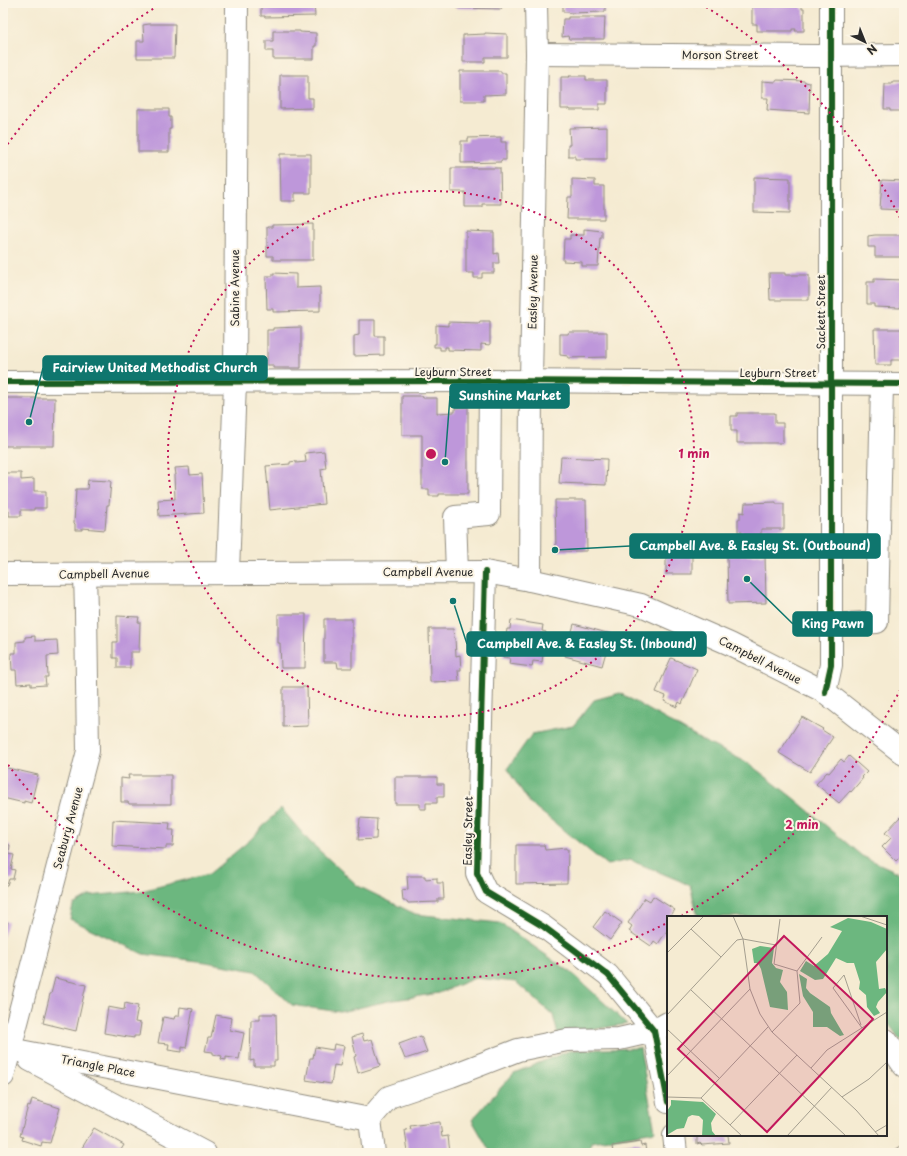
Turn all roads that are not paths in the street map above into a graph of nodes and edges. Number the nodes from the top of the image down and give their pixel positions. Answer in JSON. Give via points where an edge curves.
{"nodes":[{"id":1,"x":237,"y":3,"type":"edge"},
{"id":2,"x":536,"y":3,"type":"edge"},
{"id":3,"x":831,"y":3,"type":"edge"},
{"id":4,"x":537,"y":54,"type":"junction"},
{"id":5,"x":904,"y":55,"type":"edge"},
{"id":6,"x":830,"y":56,"type":"junction"},
{"id":7,"x":490,"y":381,"type":"junction"},
{"id":8,"x":531,"y":381,"type":"junction"},
{"id":9,"x":3,"y":382,"type":"edge"},
{"id":10,"x":235,"y":382,"type":"junction"},
{"id":11,"x":832,"y":383,"type":"junction"},
{"id":12,"x":882,"y":384,"type":"junction"},
{"id":13,"x":904,"y":384,"type":"edge"},
{"id":14,"x":228,"y":572,"type":"junction"},
{"id":15,"x":456,"y":572,"type":"junction"},
{"id":16,"x":485,"y":572,"type":"junction"},
{"id":17,"x":3,"y":574,"type":"edge"},
{"id":18,"x":85,"y":574,"type":"junction"},
{"id":19,"x":530,"y":580,"type":"junction"},
{"id":20,"x":831,"y":625,"type":"junction"},
{"id":21,"x":825,"y":692,"type":"junction"},
{"id":22,"x":904,"y":754,"type":"edge"},
{"id":23,"x":661,"y":1027,"type":"edge"},
{"id":24,"x":887,"y":1041,"type":"edge"},
{"id":25,"x":10,"y":1049,"type":"junction"},
{"id":26,"x":904,"y":1066,"type":"edge"},
{"id":27,"x":3,"y":1076,"type":"edge"},
{"id":28,"x":667,"y":1091,"type":"edge"},
{"id":29,"x":370,"y":1118,"type":"junction"},
{"id":30,"x":674,"y":1136,"type":"edge"},
{"id":31,"x":205,"y":1153,"type":"edge"},
{"id":32,"x":374,"y":1153,"type":"edge"},
{"id":33,"x":676,"y":1153,"type":"edge"}],
"edges":[{"from":1,"to":10,"type":"street","name":"Sabine Avenue"},
{"from":2,"to":4,"type":"street","name":"Easley Avenue"},
{"from":3,"to":6,"type":"street","name":"Sackett Street"},
{"from":4,"to":6,"type":"street","name":"Morson Street"},
{"from":4,"to":8,"type":"street","name":"Easley Avenue"},
{"from":5,"to":6,"type":"street","name":"Morson Street"},
{"from":6,"to":11,"type":"street","name":"Sackett Street"},
{"from":7,"to":8,"type":"street","name":"Leyburn Street"},
{"from":7,"to":10,"type":"street","name":"Leyburn Street"},
{"from":7,"to":15,"type":"street","via":[[489,514],[454,516]]},
{"from":8,"to":11,"type":"street","name":"Leyburn Street"},
{"from":8,"to":19,"type":"street","name":"Easley Avenue"},
{"from":9,"to":10,"type":"street","name":"Leyburn Street"},
{"from":10,"to":14,"type":"street","name":"Sabine Avenue"},
{"from":11,"to":12,"type":"street","name":"Leyburn Street"},
{"from":11,"to":20,"type":"street","name":"Sackett Street"},
{"from":12,"to":13,"type":"street","name":"Leyburn Street"},
{"from":12,"to":20,"type":"street","via":[[877,622]]},
{"from":14,"to":15,"type":"street","name":"Campbell Avenue"},
{"from":14,"to":18,"type":"street","name":"Campbell Avenue"},
{"from":15,"to":16,"type":"street","name":"Campbell Avenue"},
{"from":16,"to":19,"type":"street","name":"Campbell Avenue"},
{"from":16,"to":23,"type":"street","name":"Easley Street","via":[[477,873],[486,892],[544,927],[608,975]]},
{"from":17,"to":18,"type":"street","name":"Campbell Avenue"},
{"from":18,"to":25,"type":"street","name":"Seabury Avenue","via":[[88,751]]},
{"from":19,"to":21,"type":"street","name":"Campbell Avenue","via":[[641,605],[730,644]]},
{"from":20,"to":21,"type":"street","name":"Sackett Street","via":[[831,665]]},
{"from":21,"to":22,"type":"street","name":"Campbell Avenue"},
{"from":23,"to":28,"type":"street","name":"Easley Street"},
{"from":23,"to":29,"type":"street","via":[[619,1038],[567,1040],[518,1050],[389,1096]]},
{"from":24,"to":26,"type":"street"},
{"from":25,"to":27,"type":"street","name":"Seabury Avenue"},
{"from":25,"to":29,"type":"street","name":"Triangle Place"},
{"from":25,"to":31,"type":"street","name":"Triangle Place"},
{"from":29,"to":32,"type":"street"},
{"from":30,"to":33,"type":"street"}]}
